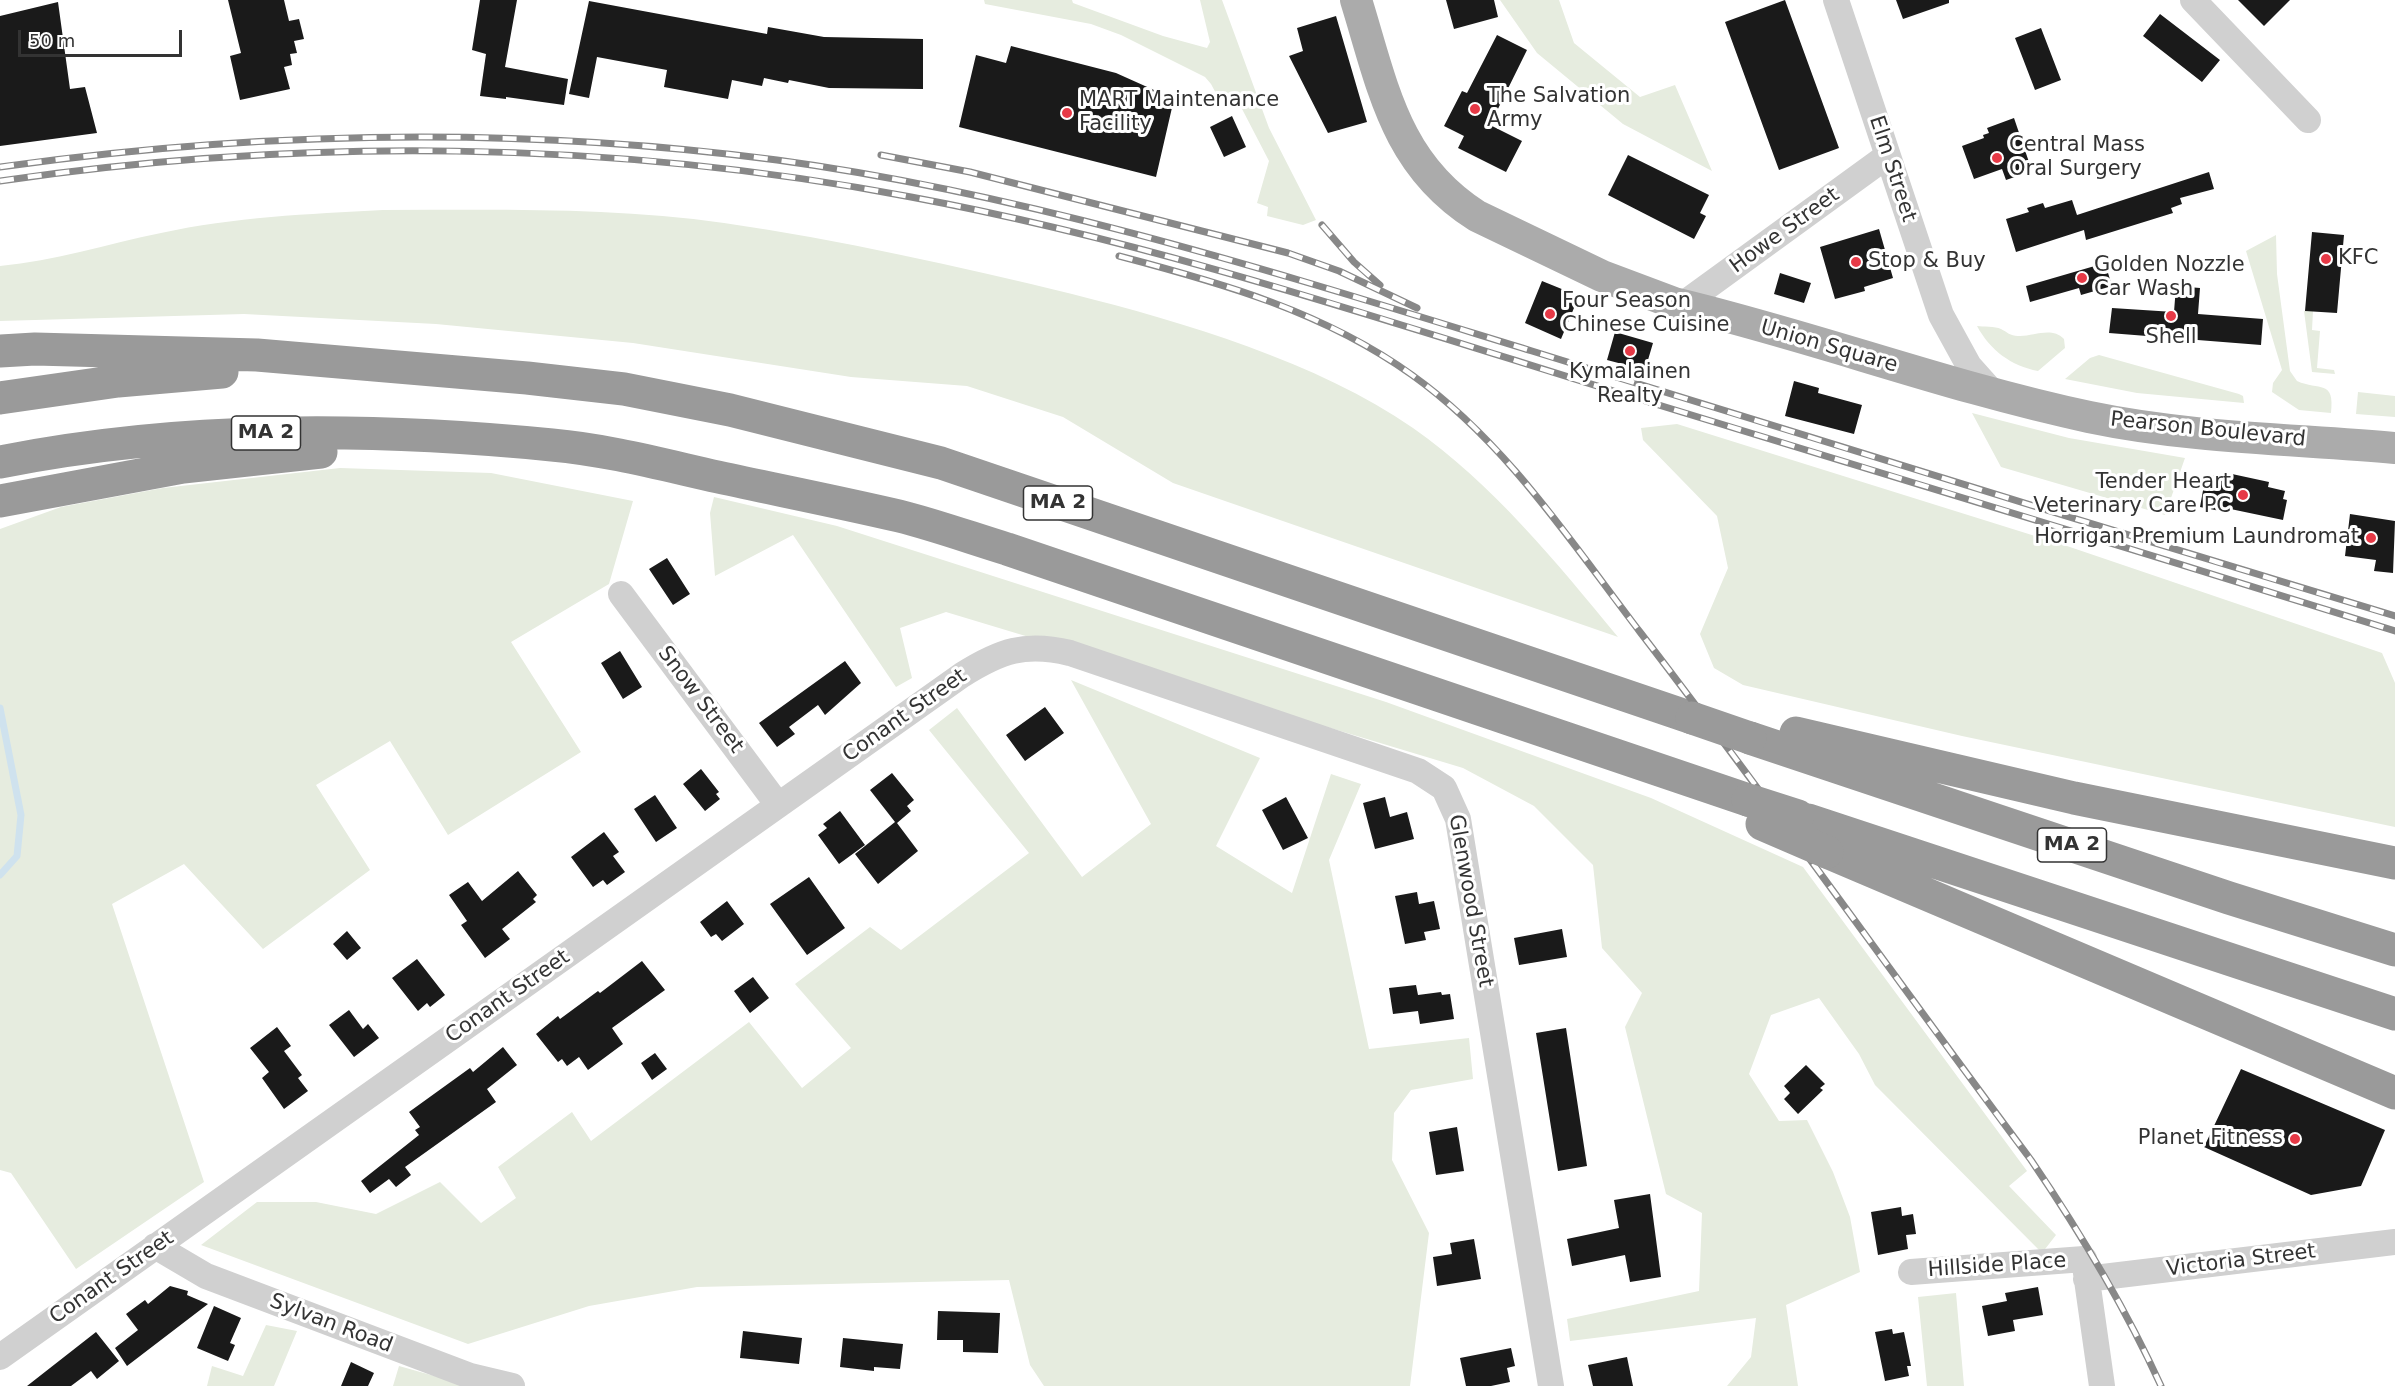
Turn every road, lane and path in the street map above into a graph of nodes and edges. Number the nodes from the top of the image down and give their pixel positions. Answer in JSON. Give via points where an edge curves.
{"nodes":[{"id":1,"x":1356,"y":0,"type":"edge"},
{"id":2,"x":1836,"y":0,"type":"edge"},
{"id":3,"x":2193,"y":0,"type":"edge"},
{"id":4,"x":2308,"y":120,"type":"dead end"},
{"id":5,"x":1887,"y":156,"type":"junction"},
{"id":6,"x":1682,"y":305,"type":"junction"},
{"id":7,"x":0,"y":351,"type":"edge"},
{"id":8,"x":404,"y":369,"type":"junction"},
{"id":9,"x":0,"y":398,"type":"edge"},
{"id":10,"x":2008,"y":398,"type":"junction"},
{"id":11,"x":532,"y":444,"type":"junction"},
{"id":12,"x":2395,"y":448,"type":"edge"},
{"id":13,"x":0,"y":462,"type":"edge"},
{"id":14,"x":0,"y":501,"type":"edge"},
{"id":15,"x":621,"y":594,"type":"dead end"},
{"id":16,"x":1022,"y":648,"type":"joint"},
{"id":17,"x":1743,"y":728,"type":"junction"},
{"id":18,"x":778,"y":806,"type":"junction"},
{"id":19,"x":1755,"y":812,"type":"junction"},
{"id":20,"x":2395,"y":863,"type":"edge"},
{"id":21,"x":2395,"y":950,"type":"edge"},
{"id":22,"x":2395,"y":1014,"type":"edge"},
{"id":23,"x":2395,"y":1093,"type":"edge"},
{"id":24,"x":2395,"y":1242,"type":"edge"},
{"id":25,"x":156,"y":1246,"type":"junction"},
{"id":26,"x":2085,"y":1269,"type":"junction"},
{"id":27,"x":1911,"y":1272,"type":"dead end"},
{"id":28,"x":0,"y":1357,"type":"edge"},
{"id":29,"x":512,"y":1386,"type":"edge"},
{"id":30,"x":1551,"y":1386,"type":"edge"},
{"id":31,"x":2102,"y":1386,"type":"edge"}],
"edges":[{"from":1,"to":6,"type":"main road","name":"Union Square","via":[[1386,99],[1406,143],[1420,166],[1448,196],[1477,216],[1617,283]]},
{"from":2,"to":5,"type":"street","name":"Elm Street"},
{"from":3,"to":4,"type":"street"},
{"from":5,"to":6,"type":"street","name":"Howe Street"},
{"from":5,"to":10,"type":"street","name":"Elm Street","via":[[1941,315],[1969,366]]},
{"from":6,"to":10,"type":"main road","name":"Union Square"},
{"from":7,"to":8,"type":"highway","via":[[257,355]]},
{"from":8,"to":9,"type":"highway","number":"MA 2","via":[[189,374]]},
{"from":8,"to":17,"type":"highway","number":"MA 2","bridge":true,"via":[[624,389],[730,410],[941,463],[1583,681]]},
{"from":10,"to":12,"type":"main road","name":"Pearson Boulevard","via":[[2162,429]]},
{"from":11,"to":13,"type":"highway","number":"MA 2","via":[[400,433],[267,433],[134,443]]},
{"from":11,"to":14,"type":"highway","via":[[359,450],[229,461],[114,478]]},
{"from":11,"to":19,"type":"highway","number":"MA 2","via":[[656,463],[901,517],[1549,733]]},
{"from":15,"to":18,"type":"street","name":"Snow Street"},
{"from":16,"to":18,"type":"street","name":"Conant Street","via":[[992,658],[962,675]]},
{"from":16,"to":30,"type":"street","name":"Glenwood Street","via":[[1070,653],[1418,771],[1444,788],[1458,819]]},
{"from":17,"to":20,"type":"highway"},
{"from":17,"to":21,"type":"highway","number":"MA 2","via":[[2229,898]]},
{"from":18,"to":25,"type":"street","name":"Conant Street"},
{"from":19,"to":22,"type":"highway","number":"MA 2","bridge":true,"via":[[1808,820]]},
{"from":19,"to":23,"type":"highway","bridge":true,"via":[[1827,852]]},
{"from":24,"to":26,"type":"street","name":"Victoria Street"},
{"from":25,"to":28,"type":"street","name":"Conant Street"},
{"from":25,"to":29,"type":"street","name":"Sylvan Road","via":[[206,1276],[470,1376]]},
{"from":26,"to":27,"type":"street","name":"Hillside Place"},
{"from":26,"to":31,"type":"street"}]}
